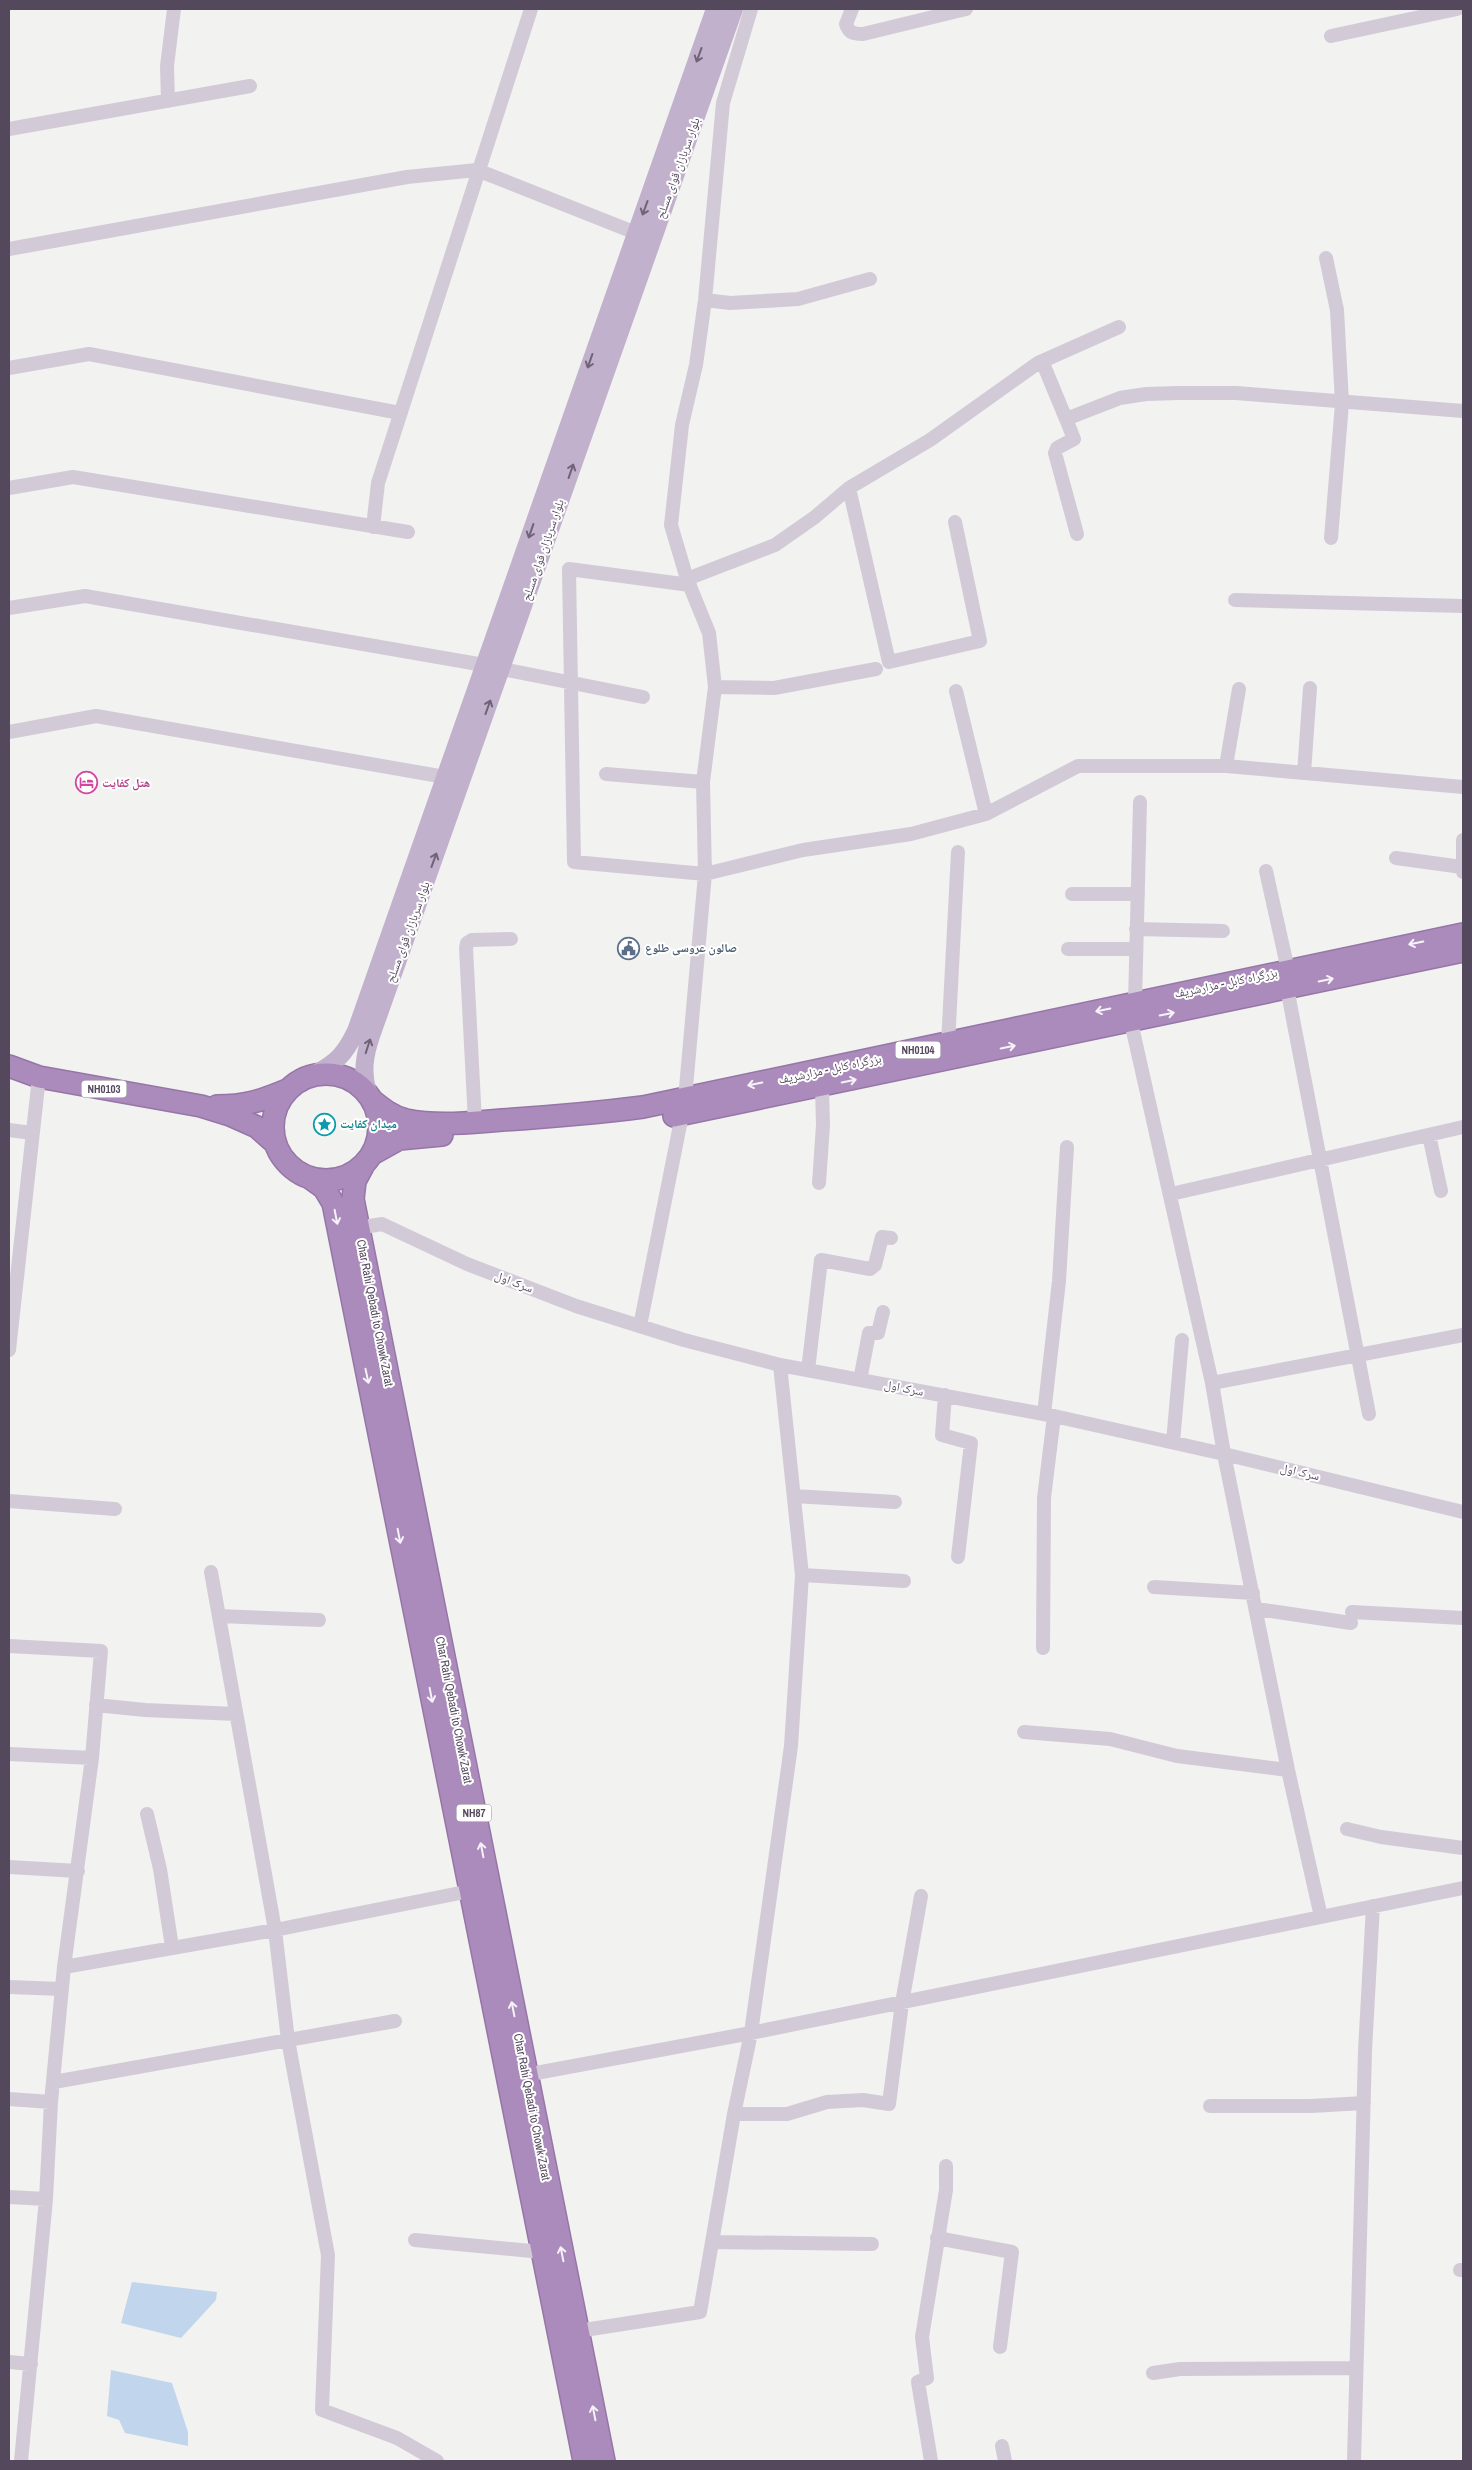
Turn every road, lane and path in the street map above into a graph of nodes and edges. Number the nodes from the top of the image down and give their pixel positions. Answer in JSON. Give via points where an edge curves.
{"nodes":[{"id":1,"x":174,"y":9,"type":"edge"},
{"id":2,"x":531,"y":9,"type":"edge"},
{"id":3,"x":715,"y":9,"type":"edge"},
{"id":4,"x":734,"y":9,"type":"edge"},
{"id":5,"x":751,"y":9,"type":"edge"},
{"id":6,"x":852,"y":9,"type":"edge"},
{"id":7,"x":966,"y":9,"type":"edge"},
{"id":8,"x":1457,"y":9,"type":"edge"},
{"id":9,"x":1331,"y":36,"type":"dead end"},
{"id":10,"x":250,"y":86,"type":"dead end"},
{"id":11,"x":168,"y":101,"type":"junction"},
{"id":12,"x":9,"y":130,"type":"edge"},
{"id":13,"x":477,"y":170,"type":"junction"},
{"id":14,"x":636,"y":233,"type":"junction"},
{"id":15,"x":9,"y":250,"type":"edge"},
{"id":16,"x":1326,"y":258,"type":"dead end"},
{"id":17,"x":870,"y":279,"type":"dead end"},
{"id":18,"x":705,"y":300,"type":"junction"},
{"id":19,"x":1119,"y":327,"type":"dead end"},
{"id":20,"x":1042,"y":361,"type":"junction"},
{"id":21,"x":9,"y":368,"type":"edge"},
{"id":22,"x":1342,"y":403,"type":"junction"},
{"id":23,"x":1463,"y":411,"type":"edge"},
{"id":24,"x":400,"y":413,"type":"junction"},
{"id":25,"x":1066,"y":419,"type":"junction"},
{"id":26,"x":9,"y":488,"type":"edge"},
{"id":27,"x":849,"y":488,"type":"junction"},
{"id":28,"x":955,"y":522,"type":"dead end"},
{"id":29,"x":373,"y":527,"type":"junction"},
{"id":30,"x":408,"y":532,"type":"dead end"},
{"id":31,"x":1077,"y":534,"type":"dead end"},
{"id":32,"x":1330,"y":538,"type":"dead end"},
{"id":33,"x":689,"y":582,"type":"junction"},
{"id":34,"x":1235,"y":600,"type":"dead end"},
{"id":35,"x":1463,"y":606,"type":"edge"},
{"id":36,"x":9,"y":608,"type":"edge"},
{"id":37,"x":484,"y":665,"type":"junction"},
{"id":38,"x":502,"y":669,"type":"junction"},
{"id":39,"x":876,"y":669,"type":"dead end"},
{"id":40,"x":571,"y":681,"type":"junction"},
{"id":41,"x":715,"y":687,"type":"junction"},
{"id":42,"x":1310,"y":688,"type":"dead end"},
{"id":43,"x":1239,"y":689,"type":"dead end"},
{"id":44,"x":956,"y":691,"type":"dead end"},
{"id":45,"x":643,"y":697,"type":"dead end"},
{"id":46,"x":9,"y":732,"type":"edge"},
{"id":47,"x":1226,"y":766,"type":"junction"},
{"id":48,"x":1304,"y":773,"type":"junction"},
{"id":49,"x":606,"y":774,"type":"dead end"},
{"id":50,"x":445,"y":777,"type":"junction"},
{"id":51,"x":703,"y":782,"type":"junction"},
{"id":52,"x":1463,"y":787,"type":"edge"},
{"id":53,"x":1140,"y":802,"type":"dead end"},
{"id":54,"x":986,"y":814,"type":"junction"},
{"id":55,"x":1463,"y":840,"type":"edge"},
{"id":56,"x":958,"y":852,"type":"dead end"},
{"id":57,"x":1396,"y":858,"type":"dead end"},
{"id":58,"x":1463,"y":870,"type":"edge"},
{"id":59,"x":1266,"y":871,"type":"dead end"},
{"id":60,"x":705,"y":874,"type":"junction"},
{"id":61,"x":1072,"y":894,"type":"dead end"},
{"id":62,"x":1138,"y":894,"type":"junction"},
{"id":63,"x":1136,"y":930,"type":"junction"},
{"id":64,"x":1223,"y":930,"type":"dead end"},
{"id":65,"x":1463,"y":934,"type":"edge"},
{"id":66,"x":511,"y":939,"type":"dead end"},
{"id":67,"x":1068,"y":949,"type":"dead end"},
{"id":68,"x":1136,"y":949,"type":"junction"},
{"id":69,"x":1463,"y":951,"type":"edge"},
{"id":70,"x":1288,"y":979,"type":"junction"},
{"id":71,"x":1133,"y":1012,"type":"junction"},
{"id":72,"x":948,"y":1044,"type":"junction"},
{"id":73,"x":9,"y":1066,"type":"edge"},
{"id":74,"x":315,"y":1074,"type":"junction"},
{"id":75,"x":39,"y":1077,"type":"junction"},
{"id":76,"x":822,"y":1087,"type":"junction"},
{"id":77,"x":287,"y":1090,"type":"junction"},
{"id":78,"x":371,"y":1097,"type":"junction"},
{"id":79,"x":201,"y":1106,"type":"junction"},
{"id":80,"x":684,"y":1107,"type":"junction"},
{"id":81,"x":475,"y":1122,"type":"junction"},
{"id":82,"x":9,"y":1130,"type":"edge"},
{"id":83,"x":1463,"y":1130,"type":"edge"},
{"id":84,"x":32,"y":1133,"type":"junction"},
{"id":85,"x":1429,"y":1135,"type":"junction"},
{"id":86,"x":275,"y":1143,"type":"junction"},
{"id":87,"x":1067,"y":1147,"type":"dead end"},
{"id":88,"x":1319,"y":1159,"type":"junction"},
{"id":89,"x":368,"y":1160,"type":"junction"},
{"id":90,"x":310,"y":1178,"type":"junction"},
{"id":91,"x":819,"y":1183,"type":"dead end"},
{"id":92,"x":1441,"y":1191,"type":"dead end"},
{"id":93,"x":1171,"y":1194,"type":"junction"},
{"id":94,"x":358,"y":1228,"type":"junction"},
{"id":95,"x":891,"y":1238,"type":"dead end"},
{"id":96,"x":882,"y":1312,"type":"dead end"},
{"id":97,"x":640,"y":1326,"type":"junction"},
{"id":98,"x":1463,"y":1335,"type":"edge"},
{"id":99,"x":1182,"y":1340,"type":"dead end"},
{"id":100,"x":9,"y":1350,"type":"edge"},
{"id":101,"x":1356,"y":1356,"type":"junction"},
{"id":102,"x":780,"y":1365,"type":"junction"},
{"id":103,"x":808,"y":1370,"type":"junction"},
{"id":104,"x":860,"y":1380,"type":"junction"},
{"id":105,"x":1212,"y":1383,"type":"junction"},
{"id":106,"x":945,"y":1395,"type":"junction"},
{"id":107,"x":1369,"y":1414,"type":"dead end"},
{"id":108,"x":1049,"y":1415,"type":"junction"},
{"id":109,"x":1173,"y":1442,"type":"junction"},
{"id":110,"x":1224,"y":1454,"type":"junction"},
{"id":111,"x":794,"y":1496,"type":"junction"},
{"id":112,"x":9,"y":1501,"type":"edge"},
{"id":113,"x":895,"y":1502,"type":"dead end"},
{"id":114,"x":115,"y":1509,"type":"dead end"},
{"id":115,"x":1463,"y":1512,"type":"edge"},
{"id":116,"x":958,"y":1556,"type":"dead end"},
{"id":117,"x":211,"y":1572,"type":"dead end"},
{"id":118,"x":802,"y":1575,"type":"junction"},
{"id":119,"x":904,"y":1581,"type":"dead end"},
{"id":120,"x":1154,"y":1587,"type":"dead end"},
{"id":121,"x":1253,"y":1593,"type":"junction"},
{"id":122,"x":1257,"y":1609,"type":"junction"},
{"id":123,"x":219,"y":1616,"type":"junction"},
{"id":124,"x":1463,"y":1618,"type":"edge"},
{"id":125,"x":320,"y":1620,"type":"dead end"},
{"id":126,"x":9,"y":1646,"type":"edge"},
{"id":127,"x":1042,"y":1648,"type":"dead end"},
{"id":128,"x":96,"y":1705,"type":"junction"},
{"id":129,"x":236,"y":1714,"type":"junction"},
{"id":130,"x":1024,"y":1732,"type":"dead end"},
{"id":131,"x":9,"y":1754,"type":"edge"},
{"id":132,"x":92,"y":1758,"type":"junction"},
{"id":133,"x":1288,"y":1770,"type":"junction"},
{"id":134,"x":147,"y":1814,"type":"dead end"},
{"id":135,"x":1347,"y":1829,"type":"dead end"},
{"id":136,"x":1463,"y":1848,"type":"edge"},
{"id":137,"x":9,"y":1867,"type":"edge"},
{"id":138,"x":78,"y":1871,"type":"junction"},
{"id":139,"x":1463,"y":1888,"type":"edge"},
{"id":140,"x":470,"y":1891,"type":"junction"},
{"id":141,"x":921,"y":1896,"type":"dead end"},
{"id":142,"x":1373,"y":1906,"type":"junction"},
{"id":143,"x":1321,"y":1917,"type":"junction"},
{"id":144,"x":275,"y":1930,"type":"junction"},
{"id":145,"x":172,"y":1947,"type":"junction"},
{"id":146,"x":64,"y":1967,"type":"junction"},
{"id":147,"x":9,"y":1986,"type":"edge"},
{"id":148,"x":62,"y":1989,"type":"junction"},
{"id":149,"x":902,"y":2003,"type":"junction"},
{"id":150,"x":395,"y":2021,"type":"dead end"},
{"id":151,"x":751,"y":2033,"type":"junction"},
{"id":152,"x":288,"y":2040,"type":"junction"},
{"id":153,"x":517,"y":2076,"type":"junction"},
{"id":154,"x":54,"y":2082,"type":"junction"},
{"id":155,"x":9,"y":2100,"type":"edge"},
{"id":156,"x":51,"y":2102,"type":"junction"},
{"id":157,"x":1364,"y":2103,"type":"junction"},
{"id":158,"x":1210,"y":2106,"type":"dead end"},
{"id":159,"x":734,"y":2114,"type":"junction"},
{"id":160,"x":946,"y":2166,"type":"dead end"},
{"id":161,"x":9,"y":2197,"type":"edge"},
{"id":162,"x":46,"y":2199,"type":"junction"},
{"id":163,"x":937,"y":2238,"type":"junction"},
{"id":164,"x":415,"y":2240,"type":"dead end"},
{"id":165,"x":713,"y":2242,"type":"junction"},
{"id":166,"x":872,"y":2244,"type":"dead end"},
{"id":167,"x":542,"y":2252,"type":"junction"},
{"id":168,"x":578,"y":2331,"type":"junction"},
{"id":169,"x":1000,"y":2347,"type":"dead end"},
{"id":170,"x":9,"y":2362,"type":"edge"},
{"id":171,"x":31,"y":2364,"type":"junction"},
{"id":172,"x":1355,"y":2368,"type":"junction"},
{"id":173,"x":1153,"y":2373,"type":"dead end"},
{"id":174,"x":1002,"y":2446,"type":"dead end"},
{"id":175,"x":21,"y":2461,"type":"edge"},
{"id":176,"x":437,"y":2461,"type":"edge"},
{"id":177,"x":584,"y":2461,"type":"edge"},
{"id":178,"x":604,"y":2461,"type":"edge"},
{"id":179,"x":930,"y":2461,"type":"edge"},
{"id":180,"x":1005,"y":2461,"type":"edge"},
{"id":181,"x":1354,"y":2461,"type":"edge"}],
"edges":[{"from":1,"to":11,"type":"street"},
{"from":2,"to":13,"type":"street"},
{"from":3,"to":14,"type":"main road","name":"بلوار سربازان قوای مسلح","one_way":true},
{"from":38,"to":4,"type":"main road","name":"بلوار سربازان قوای مسلح","one_way":true},
{"from":5,"to":18,"type":"street","via":[[723,103]]},
{"from":6,"to":7,"type":"street","via":[[846,24],[853,34]]},
{"from":8,"to":9,"type":"street"},
{"from":10,"to":11,"type":"street"},
{"from":11,"to":12,"type":"street"},
{"from":13,"to":14,"type":"street"},
{"from":13,"to":15,"type":"street","via":[[407,177]]},
{"from":13,"to":24,"type":"street"},
{"from":14,"to":37,"type":"main road","name":"بلوار سربازان قوای مسلح","one_way":true},
{"from":16,"to":22,"type":"street","via":[[1337,310]]},
{"from":17,"to":18,"type":"street","via":[[798,299],[730,303]]},
{"from":18,"to":33,"type":"street","via":[[696,365],[682,425],[671,525]]},
{"from":19,"to":20,"type":"street"},
{"from":20,"to":25,"type":"street"},
{"from":20,"to":27,"type":"street","via":[[930,440]]},
{"from":21,"to":24,"type":"street","via":[[89,354]]},
{"from":22,"to":23,"type":"street"},
{"from":22,"to":25,"type":"street","via":[[1236,393],[1146,394],[1120,398]]},
{"from":22,"to":32,"type":"street"},
{"from":24,"to":29,"type":"street","via":[[378,483]]},
{"from":25,"to":31,"type":"street","via":[[1074,439],[1057,448],[1055,453]]},
{"from":26,"to":29,"type":"street","via":[[73,477]]},
{"from":27,"to":28,"type":"street","via":[[889,662],[980,641]]},
{"from":27,"to":33,"type":"street","via":[[775,545]]},
{"from":29,"to":30,"type":"street"},
{"from":33,"to":40,"type":"street","via":[[569,569]]},
{"from":33,"to":41,"type":"street","via":[[709,633]]},
{"from":34,"to":35,"type":"street"},
{"from":36,"to":37,"type":"street","via":[[85,596]]},
{"from":37,"to":50,"type":"main road","name":"بلوار سربازان قوای مسلح"},
{"from":38,"to":40,"type":"street"},
{"from":78,"to":38,"type":"main road","name":"بلوار سربازان قوای مسلح","one_way":true,"via":[[363,1074],[364,1056]]},
{"from":39,"to":41,"type":"street","via":[[774,688]]},
{"from":40,"to":45,"type":"street"},
{"from":40,"to":60,"type":"street","via":[[574,862]]},
{"from":41,"to":51,"type":"street"},
{"from":42,"to":48,"type":"street"},
{"from":43,"to":47,"type":"street"},
{"from":44,"to":54,"type":"street"},
{"from":46,"to":50,"type":"street","via":[[96,716]]},
{"from":47,"to":48,"type":"street"},
{"from":47,"to":54,"type":"street","via":[[1078,766]]},
{"from":48,"to":52,"type":"street"},
{"from":49,"to":51,"type":"street"},
{"from":50,"to":74,"type":"main road","name":"بلوار سربازان قوای مسلح","via":[[356,1031],[346,1051]]},
{"from":51,"to":60,"type":"street"},
{"from":53,"to":62,"type":"street"},
{"from":54,"to":60,"type":"street","via":[[911,834],[803,850]]},
{"from":55,"to":58,"type":"street"},
{"from":56,"to":72,"type":"street"},
{"from":57,"to":58,"type":"street"},
{"from":59,"to":70,"type":"street"},
{"from":60,"to":80,"type":"street"},
{"from":61,"to":62,"type":"street"},
{"from":62,"to":63,"type":"street"},
{"from":63,"to":64,"type":"street"},
{"from":63,"to":68,"type":"street"},
{"from":65,"to":70,"type":"highway","name":"بزرگراه کابل - مزارشریف","number":"NH0104","one_way":true},
{"from":66,"to":81,"type":"street","via":[[472,940],[466,948]]},
{"from":67,"to":68,"type":"street"},
{"from":68,"to":71,"type":"street"},
{"from":70,"to":69,"type":"highway","name":"بزرگراه کابل - مزارشریف","number":"NH0104","one_way":true},
{"from":70,"to":71,"type":"highway","name":"بزرگراه کابل - مزارشریف","number":"NH0104"},
{"from":70,"to":88,"type":"street"},
{"from":71,"to":72,"type":"highway","name":"بزرگراه کابل - مزارشریف","number":"NH0104","one_way":true},
{"from":76,"to":71,"type":"highway","name":"بزرگراه کابل - مزارشریف","number":"NH0104","one_way":true},
{"from":71,"to":93,"type":"street"},
{"from":72,"to":80,"type":"highway","name":"بزرگراه کابل - مزارشریف","number":"NH0104","one_way":true},
{"from":73,"to":75,"type":"highway","number":"NH0103"},
{"from":74,"to":77,"type":"highway"},
{"from":74,"to":78,"type":"highway","via":[[344,1076]]},
{"from":75,"to":79,"type":"highway","number":"NH0103"},
{"from":75,"to":84,"type":"street"},
{"from":76,"to":80,"type":"highway","name":"بزرگراه کابل - مزارشریف","number":"NH0104"},
{"from":76,"to":91,"type":"street"},
{"from":77,"to":79,"type":"highway","number":"NH0103","via":[[241,1106]]},
{"from":77,"to":86,"type":"highway","via":[[273,1115]]},
{"from":78,"to":81,"type":"highway","name":"بزرگراه کابل - مزارشریف","number":"NH0104","via":[[388,1113],[404,1120]]},
{"from":78,"to":89,"type":"highway","via":[[379,1118],[379,1137]]},
{"from":79,"to":86,"type":"highway","number":"NH0103","via":[[257,1127]]},
{"from":80,"to":81,"type":"highway","name":"بزرگراه کابل - مزارشریف","number":"NH0104"},
{"from":80,"to":89,"type":"highway","name":"بزرگراه کابل - مزارشریف","number":"NH0104","via":[[563,1130],[415,1136],[399,1139]]},
{"from":80,"to":97,"type":"street"},
{"from":82,"to":84,"type":"street"},
{"from":83,"to":85,"type":"street"},
{"from":84,"to":100,"type":"street"},
{"from":85,"to":88,"type":"street"},
{"from":85,"to":92,"type":"street"},
{"from":86,"to":90,"type":"highway","via":[[288,1165]]},
{"from":87,"to":108,"type":"street"},
{"from":88,"to":93,"type":"street"},
{"from":88,"to":101,"type":"street"},
{"from":89,"to":90,"type":"highway","via":[[352,1174],[338,1179]]},
{"from":89,"to":94,"type":"highway","name":"Char Rahi Qebadi to Chowk Zarat","number":"NH87","via":[[355,1181],[353,1199]]},
{"from":90,"to":140,"type":"highway","name":"Char Rahi Qebadi to Chowk Zarat","number":"NH87","one_way":true,"via":[[324,1188],[333,1203]]},
{"from":93,"to":105,"type":"street"},
{"from":94,"to":97,"type":"street","name":"سرک اول","via":[[382,1224],[467,1264],[576,1306]]},
{"from":153,"to":94,"type":"highway","name":"Char Rahi Qebadi to Chowk Zarat","number":"NH87","one_way":true},
{"from":95,"to":103,"type":"street","via":[[882,1237],[875,1265],[870,1269],[821,1260]]},
{"from":96,"to":104,"type":"street","via":[[878,1333],[869,1333]]},
{"from":97,"to":102,"type":"street","name":"سرک اول"},
{"from":98,"to":101,"type":"street"},
{"from":99,"to":109,"type":"street"},
{"from":101,"to":105,"type":"street"},
{"from":101,"to":107,"type":"street"},
{"from":102,"to":103,"type":"street","name":"سرک اول"},
{"from":102,"to":111,"type":"street"},
{"from":103,"to":104,"type":"street","name":"سرک اول"},
{"from":104,"to":106,"type":"street","name":"سرک اول"},
{"from":105,"to":110,"type":"street"},
{"from":106,"to":108,"type":"street","name":"سرک اول"},
{"from":106,"to":116,"type":"street","via":[[942,1435],[971,1443]]},
{"from":108,"to":109,"type":"street","name":"سرک اول"},
{"from":108,"to":127,"type":"street","via":[[1044,1498]]},
{"from":109,"to":110,"type":"street","name":"سرک اول"},
{"from":110,"to":115,"type":"street","name":"سرک اول"},
{"from":110,"to":121,"type":"street"},
{"from":111,"to":113,"type":"street"},
{"from":111,"to":118,"type":"street"},
{"from":112,"to":114,"type":"street"},
{"from":117,"to":123,"type":"street"},
{"from":118,"to":119,"type":"street"},
{"from":118,"to":151,"type":"street","via":[[791,1746]]},
{"from":120,"to":121,"type":"street"},
{"from":121,"to":122,"type":"street"},
{"from":122,"to":124,"type":"street","via":[[1351,1617]]},
{"from":122,"to":133,"type":"street"},
{"from":123,"to":125,"type":"street"},
{"from":123,"to":129,"type":"street"},
{"from":126,"to":128,"type":"street","via":[[101,1651]]},
{"from":128,"to":129,"type":"street"},
{"from":128,"to":132,"type":"street"},
{"from":129,"to":144,"type":"street"},
{"from":130,"to":133,"type":"street","via":[[1110,1740],[1177,1756]]},
{"from":131,"to":132,"type":"street"},
{"from":132,"to":138,"type":"street"},
{"from":133,"to":143,"type":"street"},
{"from":134,"to":145,"type":"street"},
{"from":135,"to":136,"type":"street"},
{"from":137,"to":138,"type":"street"},
{"from":138,"to":146,"type":"street"},
{"from":139,"to":142,"type":"street"},
{"from":140,"to":144,"type":"street"},
{"from":140,"to":153,"type":"highway","name":"Char Rahi Qebadi to Chowk Zarat","number":"NH87"},
{"from":141,"to":149,"type":"street"},
{"from":142,"to":143,"type":"street"},
{"from":142,"to":157,"type":"street"},
{"from":143,"to":149,"type":"street"},
{"from":144,"to":145,"type":"street"},
{"from":144,"to":152,"type":"street"},
{"from":145,"to":146,"type":"street"},
{"from":146,"to":148,"type":"street"},
{"from":147,"to":148,"type":"street"},
{"from":148,"to":154,"type":"street"},
{"from":149,"to":151,"type":"street"},
{"from":149,"to":159,"type":"street","via":[[889,2104],[864,2100],[826,2102],[787,2114]]},
{"from":150,"to":152,"type":"street"},
{"from":151,"to":153,"type":"street"},
{"from":151,"to":159,"type":"street"},
{"from":152,"to":154,"type":"street"},
{"from":152,"to":176,"type":"street","via":[[328,2255],[322,2410],[397,2438]]},
{"from":153,"to":167,"type":"highway","name":"Char Rahi Qebadi to Chowk Zarat","number":"NH87"},
{"from":168,"to":153,"type":"highway","name":"Char Rahi Qebadi to Chowk Zarat","number":"NH87","one_way":true},
{"from":154,"to":156,"type":"street"},
{"from":155,"to":156,"type":"street"},
{"from":156,"to":162,"type":"street"},
{"from":157,"to":158,"type":"street"},
{"from":157,"to":172,"type":"street"},
{"from":159,"to":165,"type":"street"},
{"from":160,"to":163,"type":"street","via":[[946,2190]]},
{"from":161,"to":162,"type":"street"},
{"from":162,"to":171,"type":"street"},
{"from":163,"to":169,"type":"street","via":[[1012,2252]]},
{"from":163,"to":179,"type":"street","via":[[922,2337],[928,2378],[918,2382]]},
{"from":164,"to":167,"type":"street"},
{"from":165,"to":166,"type":"street"},
{"from":165,"to":168,"type":"street","via":[[700,2312]]},
{"from":167,"to":177,"type":"highway","name":"Char Rahi Qebadi to Chowk Zarat","number":"NH87"},
{"from":178,"to":168,"type":"highway","name":"Char Rahi Qebadi to Chowk Zarat","number":"NH87","one_way":true},
{"from":170,"to":171,"type":"street"},
{"from":171,"to":175,"type":"street"},
{"from":172,"to":173,"type":"street","via":[[1180,2369]]},
{"from":172,"to":181,"type":"street"},
{"from":174,"to":180,"type":"street"}]}
